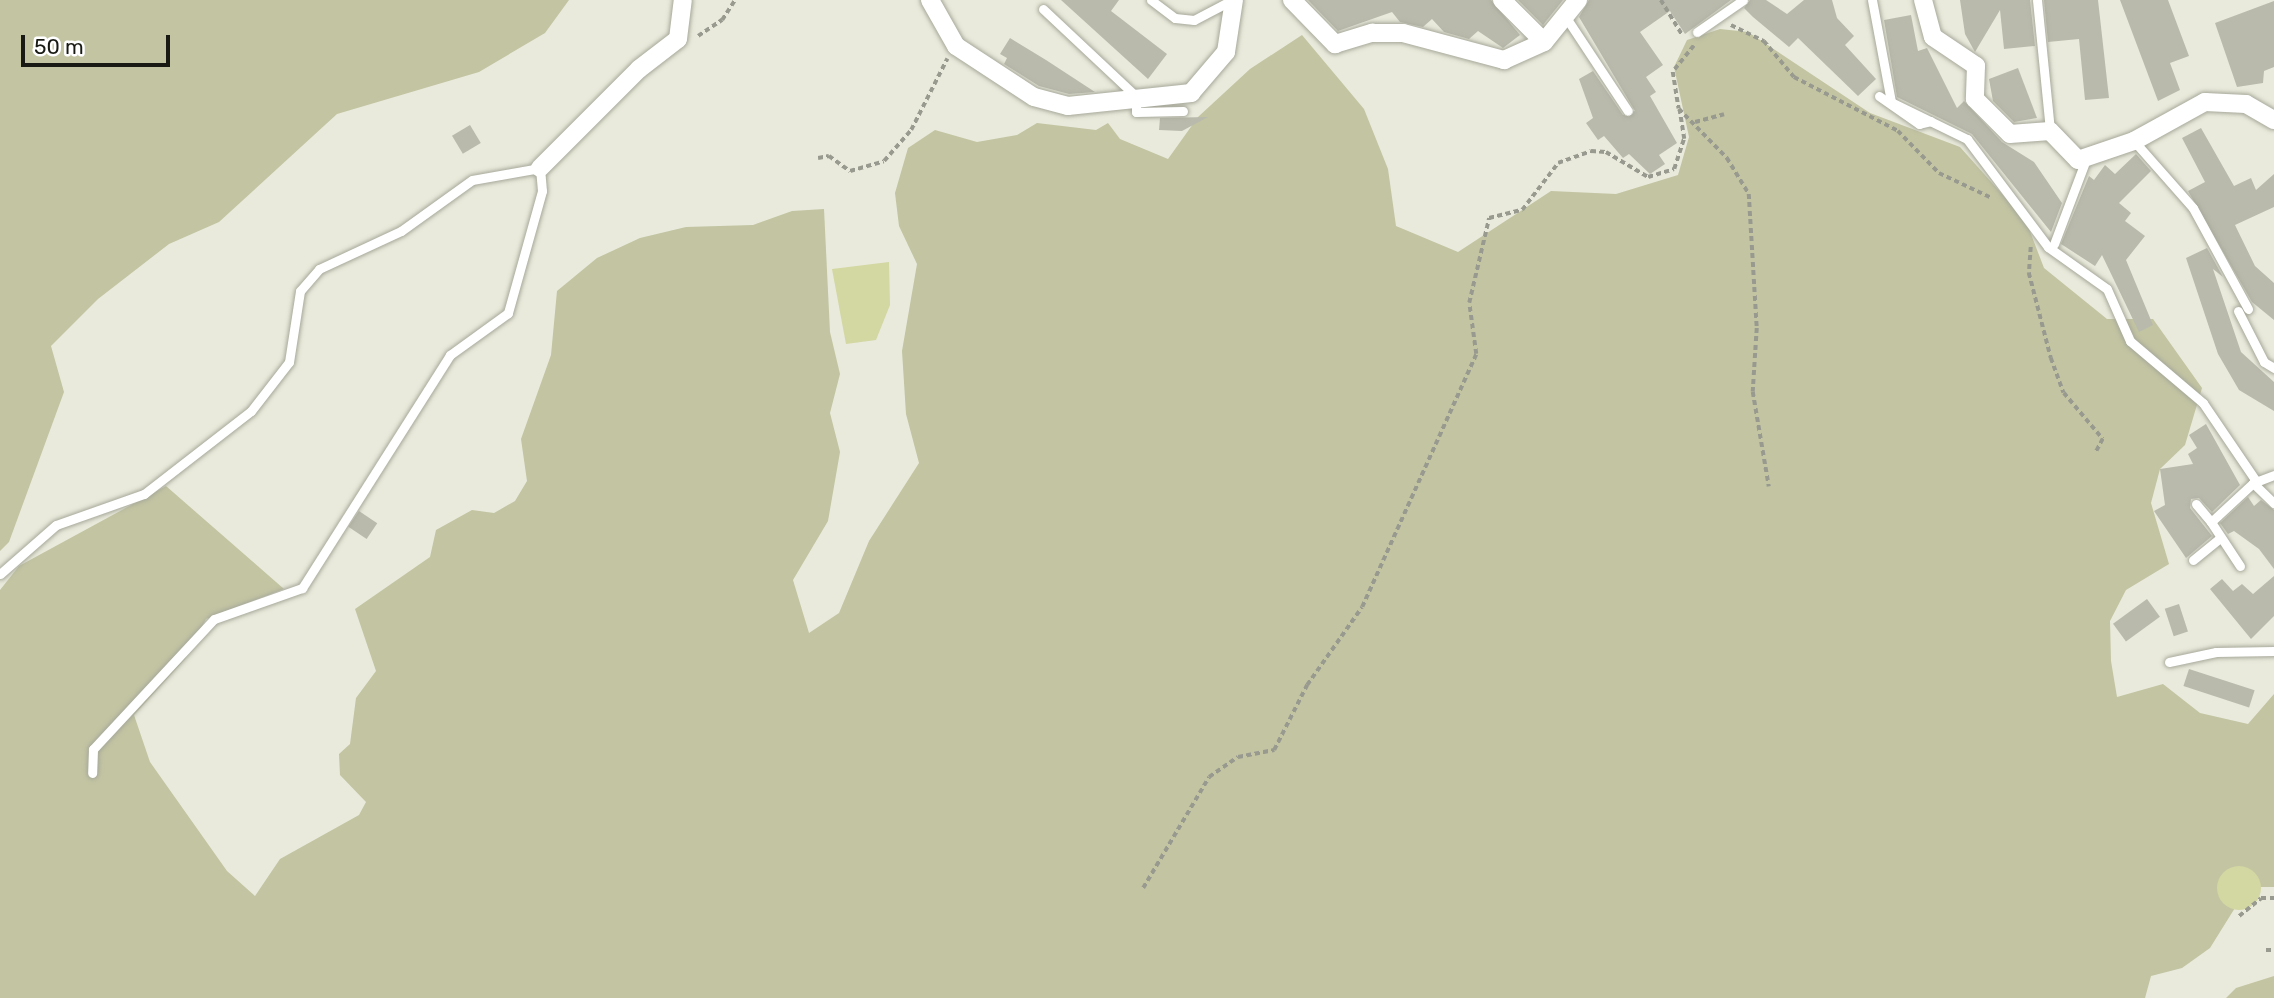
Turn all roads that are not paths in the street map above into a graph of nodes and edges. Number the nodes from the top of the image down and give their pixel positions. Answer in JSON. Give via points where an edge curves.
{"nodes":[{"id":1,"x":683,"y":0,"type":"edge"},
{"id":2,"x":930,"y":0,"type":"edge"},
{"id":3,"x":1151,"y":0,"type":"edge"},
{"id":4,"x":1233,"y":0,"type":"edge"},
{"id":5,"x":1292,"y":0,"type":"edge"},
{"id":6,"x":1502,"y":0,"type":"edge"},
{"id":7,"x":1578,"y":0,"type":"edge"},
{"id":8,"x":1743,"y":0,"type":"edge"},
{"id":9,"x":1872,"y":0,"type":"edge"},
{"id":10,"x":1923,"y":0,"type":"edge"},
{"id":11,"x":2037,"y":0,"type":"edge"},
{"id":12,"x":1043,"y":9,"type":"dead end"},
{"id":13,"x":1567,"y":19,"type":"junction"},
{"id":14,"x":1697,"y":32,"type":"road end"},
{"id":15,"x":1544,"y":42,"type":"junction"},
{"id":16,"x":1879,"y":96,"type":"dead end"},
{"id":17,"x":1138,"y":102,"type":"junction"},
{"id":18,"x":1183,"y":111,"type":"dead end"},
{"id":19,"x":1629,"y":111,"type":"dead end"},
{"id":20,"x":2274,"y":120,"type":"edge"},
{"id":21,"x":1931,"y":121,"type":"junction"},
{"id":22,"x":2050,"y":131,"type":"junction"},
{"id":23,"x":2134,"y":141,"type":"junction"},
{"id":24,"x":2085,"y":162,"type":"junction"},
{"id":25,"x":540,"y":168,"type":"junction"},
{"id":26,"x":2036,"y":236,"type":"junction"},
{"id":27,"x":2054,"y":244,"type":"junction"},
{"id":28,"x":2073,"y":264,"type":"junction"},
{"id":29,"x":2274,"y":368,"type":"edge"},
{"id":30,"x":2274,"y":475,"type":"edge"},
{"id":31,"x":2255,"y":482,"type":"junction"},
{"id":32,"x":2274,"y":503,"type":"edge"},
{"id":33,"x":2196,"y":504,"type":"dead end"},
{"id":34,"x":2211,"y":522,"type":"junction"},
{"id":35,"x":2218,"y":540,"type":"junction"},
{"id":36,"x":2193,"y":560,"type":"dead end"},
{"id":37,"x":2240,"y":566,"type":"dead end"},
{"id":38,"x":0,"y":574,"type":"edge"},
{"id":39,"x":2274,"y":651,"type":"edge"},
{"id":40,"x":2169,"y":662,"type":"dead end"},
{"id":41,"x":92,"y":773,"type":"dead end"}],
"edges":[{"from":1,"to":25,"type":"street","via":[[678,39],[639,69]]},
{"from":2,"to":17,"type":"street","via":[[956,46],[1034,97],[1068,106]]},
{"from":3,"to":4,"type":"lane","via":[[1175,18],[1194,20]]},
{"from":4,"to":17,"type":"street","via":[[1226,52],[1213,75],[1191,93]]},
{"from":5,"to":15,"type":"street","via":[[1335,44],[1372,33],[1403,33],[1504,60]]},
{"from":6,"to":15,"type":"street"},
{"from":7,"to":13,"type":"street"},
{"from":8,"to":14,"type":"lane"},
{"from":9,"to":21,"type":"lane","via":[[1888,96]]},
{"from":10,"to":22,"type":"street","via":[[1933,37],[1976,66],[1975,99],[2010,134]]},
{"from":11,"to":22,"type":"lane"},
{"from":12,"to":17,"type":"lane"},
{"from":13,"to":15,"type":"street"},
{"from":13,"to":19,"type":"lane"},
{"from":16,"to":21,"type":"lane","via":[[1919,124]]},
{"from":17,"to":18,"type":"lane","via":[[1136,112]]},
{"from":20,"to":23,"type":"street","via":[[2246,104],[2205,102]]},
{"from":21,"to":26,"type":"lane","via":[[1967,139],[1976,159]]},
{"from":22,"to":24,"type":"street"},
{"from":23,"to":24,"type":"street"},
{"from":23,"to":29,"type":"lane","via":[[2193,208],[2264,362]]},
{"from":24,"to":27,"type":"lane"},
{"from":25,"to":38,"type":"lane","via":[[472,180],[401,232],[319,269],[300,290],[289,362],[251,411],[155,487],[56,525]]},
{"from":25,"to":41,"type":"lane","via":[[542,191],[508,313],[450,355],[302,588],[214,619],[93,749]]},
{"from":26,"to":27,"type":"lane"},
{"from":26,"to":28,"type":"lane"},
{"from":27,"to":28,"type":"lane"},
{"from":28,"to":31,"type":"lane","via":[[2106,289],[2130,341],[2203,403]]},
{"from":30,"to":31,"type":"lane"},
{"from":31,"to":32,"type":"lane"},
{"from":31,"to":34,"type":"lane"},
{"from":33,"to":34,"type":"lane"},
{"from":34,"to":35,"type":"lane"},
{"from":35,"to":36,"type":"lane"},
{"from":35,"to":37,"type":"lane"},
{"from":39,"to":40,"type":"lane","via":[[2216,652]]}]}
